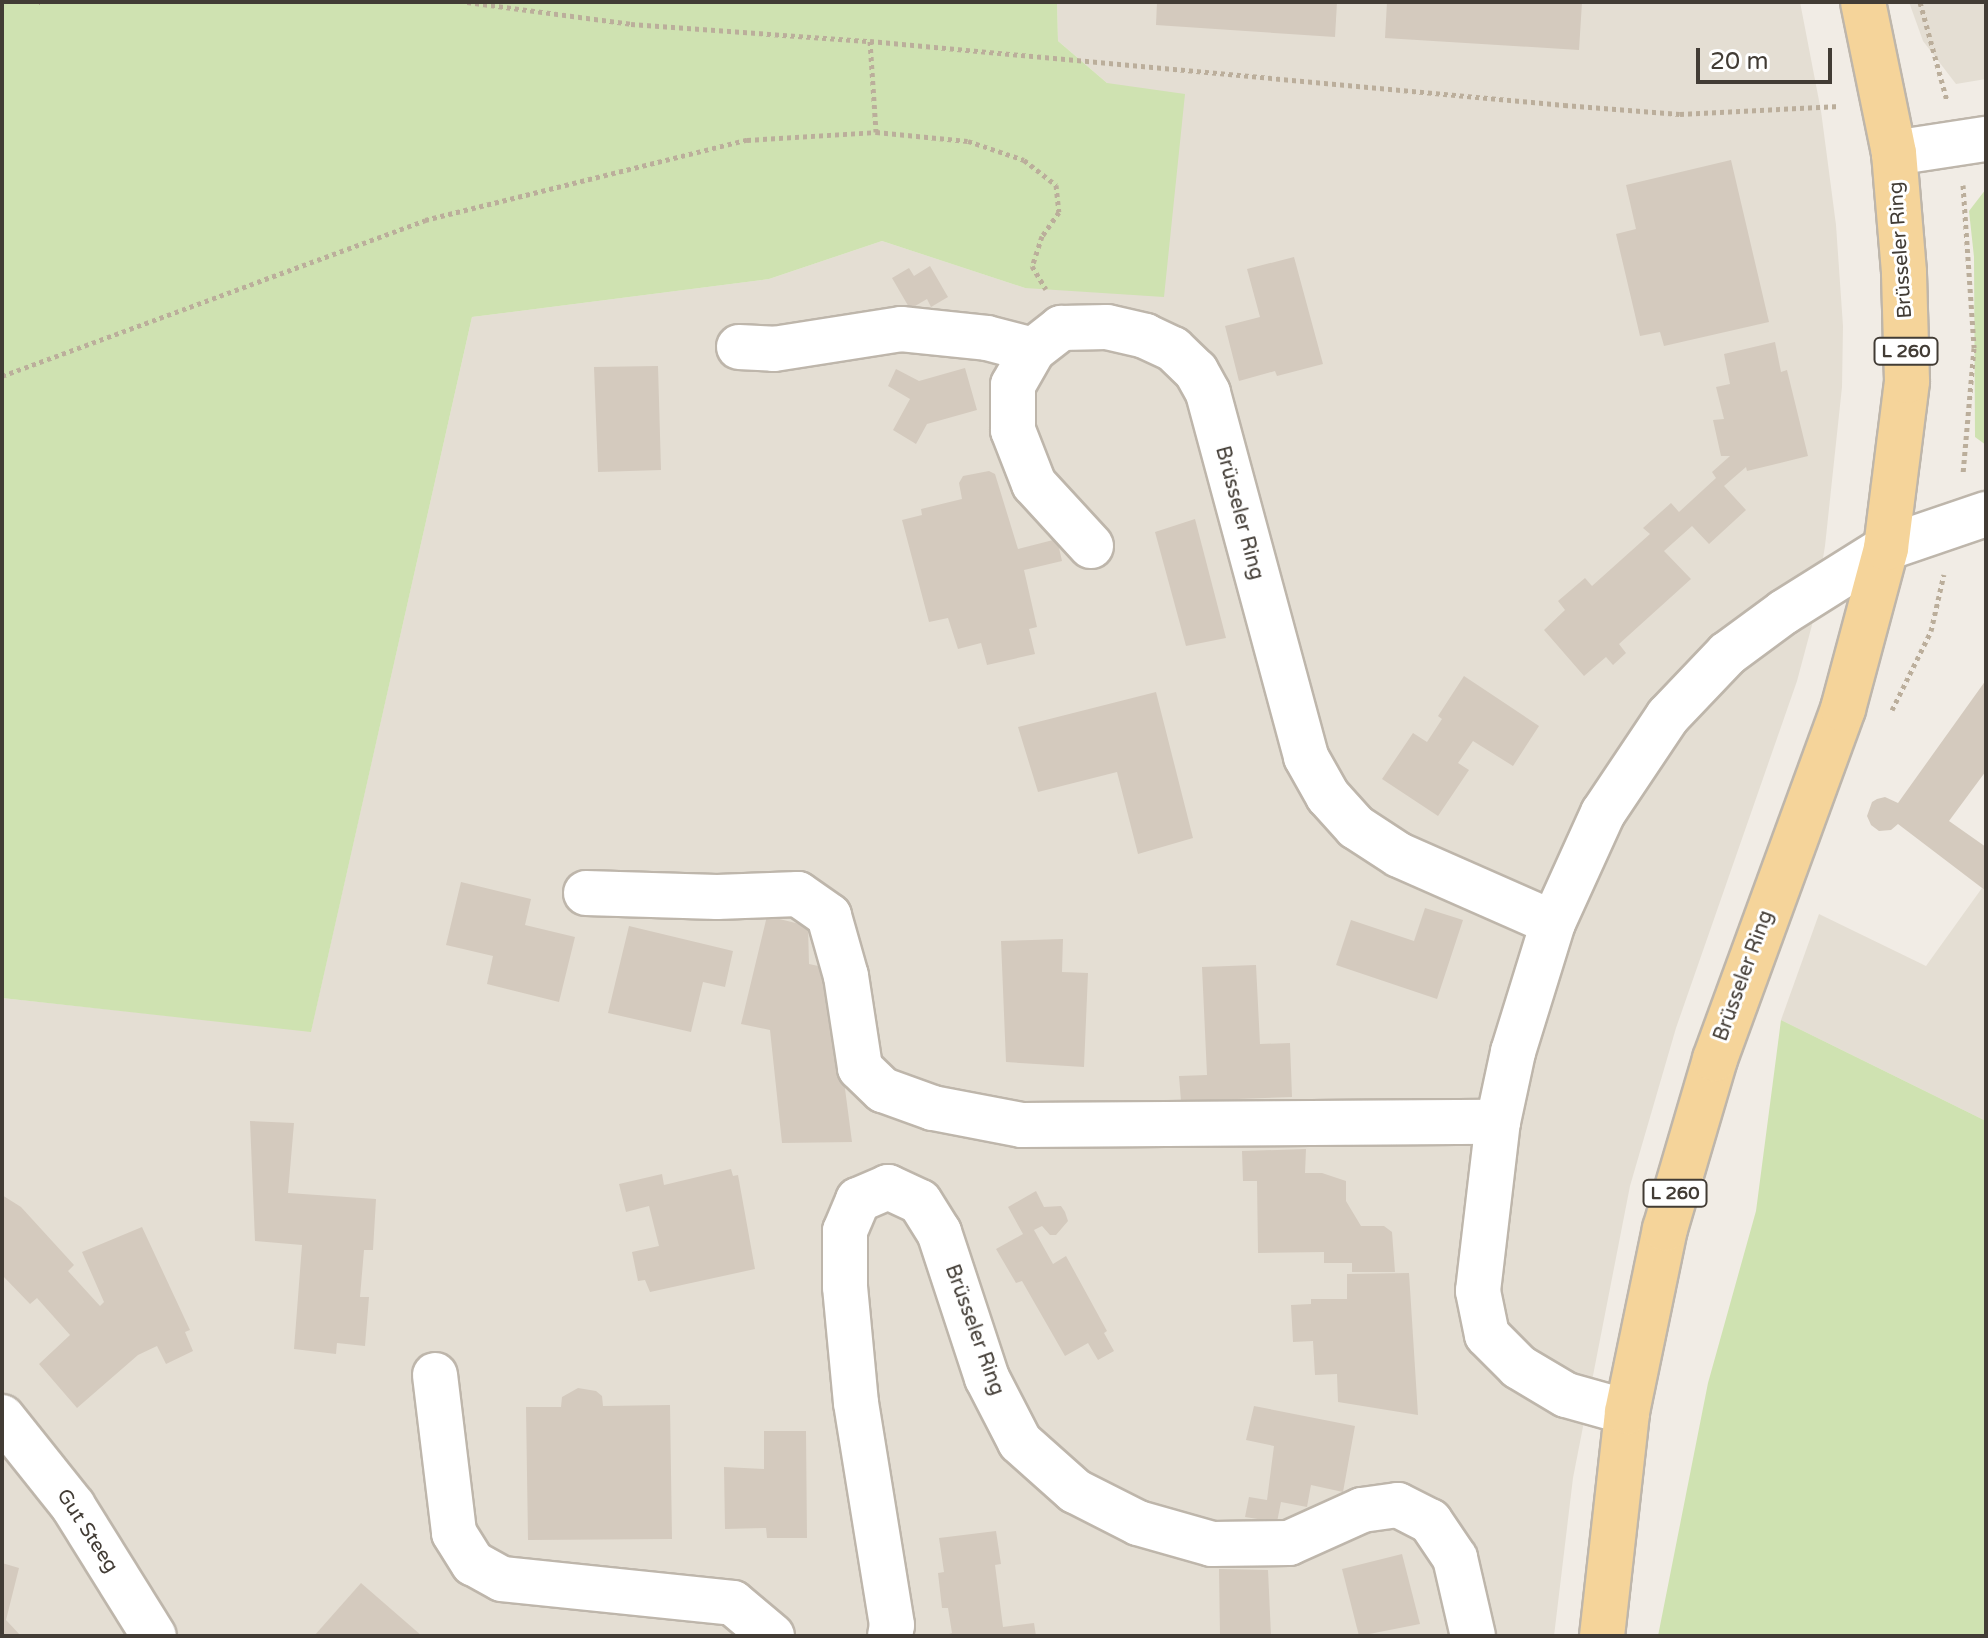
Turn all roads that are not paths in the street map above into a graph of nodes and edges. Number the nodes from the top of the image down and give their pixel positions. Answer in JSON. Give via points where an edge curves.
{"nodes":[{"id":1,"x":1863,"y":2,"type":"edge"},
{"id":2,"x":1972,"y":141,"type":"edge"},
{"id":3,"x":1894,"y":153,"type":"junction"},
{"id":4,"x":1047,"y":339,"type":"junction"},
{"id":5,"x":739,"y":347,"type":"dead end"},
{"id":6,"x":1986,"y":514,"type":"edge"},
{"id":7,"x":1091,"y":546,"type":"dead end"},
{"id":8,"x":1886,"y":548,"type":"junction"},
{"id":9,"x":586,"y":893,"type":"dead end"},
{"id":10,"x":1553,"y":923,"type":"junction"},
{"id":11,"x":1498,"y":1122,"type":"junction"},
{"id":12,"x":435,"y":1375,"type":"dead end"},
{"id":13,"x":1627,"y":1412,"type":"junction"},
{"id":14,"x":6,"y":1427,"type":"edge"},
{"id":15,"x":154,"y":1636,"type":"edge"},
{"id":16,"x":772,"y":1636,"type":"edge"},
{"id":17,"x":890,"y":1636,"type":"edge"},
{"id":18,"x":1473,"y":1636,"type":"edge"},
{"id":19,"x":1602,"y":1636,"type":"edge"}],
"edges":[{"from":1,"to":3,"type":"main road","name":"Brüsseler Ring","number":"L 260"},
{"from":2,"to":3,"type":"street"},
{"from":3,"to":8,"type":"main road","name":"Brüsseler Ring","number":"L 260","via":[[1907,381]]},
{"from":4,"to":5,"type":"street","name":"Brüsseler Ring","via":[[901,329],[774,349]]},
{"from":4,"to":7,"type":"street","via":[[1013,385],[1013,430],[1034,484]]},
{"from":4,"to":10,"type":"street","name":"Brüsseler Ring","via":[[1107,327],[1145,336],[1173,349],[1202,382],[1306,757],[1328,796],[1356,827],[1399,855]]},
{"from":6,"to":8,"type":"street"},
{"from":8,"to":10,"type":"street","via":[[1727,654],[1668,716],[1603,813]]},
{"from":8,"to":13,"type":"main road","name":"Brüsseler Ring","number":"L 260","via":[[1843,709],[1710,1073],[1665,1229]]},
{"from":9,"to":11,"type":"street","via":[[798,894],[829,916],[846,976],[860,1068],[883,1090],[933,1108],[1022,1125]]},
{"from":10,"to":11,"type":"street","via":[[1513,1052]]},
{"from":11,"to":13,"type":"street","via":[[1478,1291],[1487,1335],[1519,1367],[1566,1395]]},
{"from":12,"to":16,"type":"street","via":[[454,1533],[473,1563],[502,1579],[733,1603]]},
{"from":13,"to":19,"type":"main road","name":"Brüsseler Ring","number":"L 260"},
{"from":14,"to":15,"type":"street","name":"Gut Steeg","via":[[73,1506]]},
{"from":17,"to":18,"type":"street","name":"Brüsseler Ring","via":[[856,1403],[845,1259],[845,1231],[858,1200],[888,1187],[920,1202],[939,1232],[987,1378],[1020,1442],[1075,1491],[1138,1523],[1212,1544],[1289,1543],[1362,1510],[1398,1505],[1430,1521],[1455,1558]]}]}
